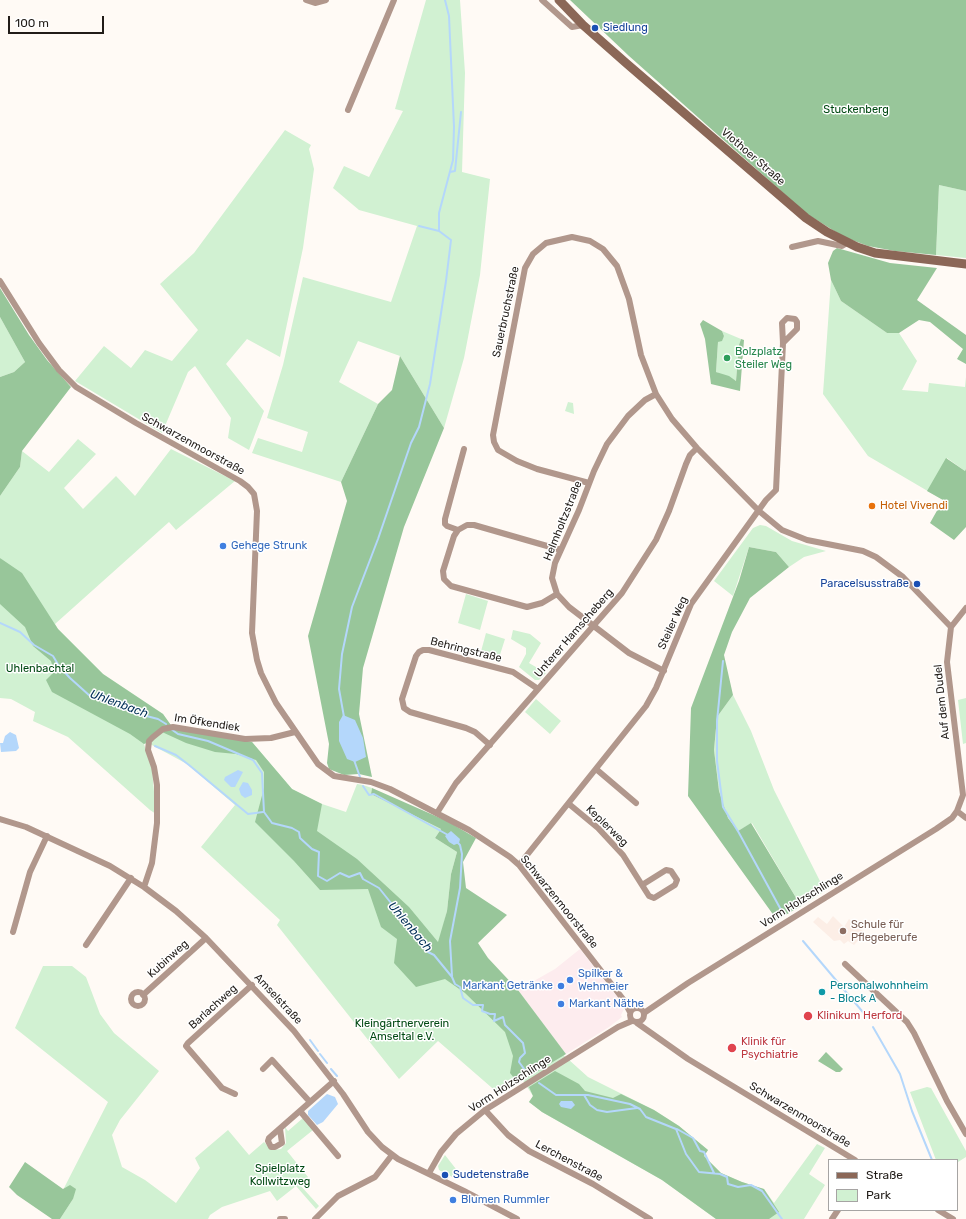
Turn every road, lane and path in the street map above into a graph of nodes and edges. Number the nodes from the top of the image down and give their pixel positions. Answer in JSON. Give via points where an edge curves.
{"nodes":[{"id":1,"x":306,"y":0,"type":"edge"},
{"id":2,"x":326,"y":0,"type":"edge"},
{"id":3,"x":394,"y":0,"type":"edge"},
{"id":4,"x":542,"y":0,"type":"edge"},
{"id":5,"x":559,"y":0,"type":"edge"},
{"id":6,"x":583,"y":25,"type":"junction"},
{"id":7,"x":348,"y":110,"type":"dead end"},
{"id":8,"x":847,"y":243,"type":"junction"},
{"id":9,"x":792,"y":246,"type":"dead end"},
{"id":10,"x":966,"y":264,"type":"edge"},
{"id":11,"x":0,"y":281,"type":"edge"},
{"id":12,"x":783,"y":343,"type":"dead end"},
{"id":13,"x":656,"y":394,"type":"junction"},
{"id":14,"x":697,"y":448,"type":"junction"},
{"id":15,"x":464,"y":449,"type":"dead end"},
{"id":16,"x":589,"y":483,"type":"junction"},
{"id":17,"x":759,"y":511,"type":"junction"},
{"id":18,"x":458,"y":530,"type":"junction"},
{"id":19,"x":561,"y":550,"type":"junction"},
{"id":20,"x":557,"y":594,"type":"junction"},
{"id":21,"x":966,"y":608,"type":"edge"},
{"id":22,"x":595,"y":626,"type":"junction"},
{"id":23,"x":951,"y":628,"type":"junction"},
{"id":24,"x":664,"y":671,"type":"junction"},
{"id":25,"x":538,"y":689,"type":"junction"},
{"id":26,"x":295,"y":732,"type":"junction"},
{"id":27,"x":490,"y":745,"type":"junction"},
{"id":28,"x":596,"y":769,"type":"junction"},
{"id":29,"x":636,"y":803,"type":"dead end"},
{"id":30,"x":569,"y":804,"type":"junction"},
{"id":31,"x":957,"y":811,"type":"junction"},
{"id":32,"x":438,"y":813,"type":"junction"},
{"id":33,"x":966,"y":818,"type":"edge"},
{"id":34,"x":0,"y":820,"type":"edge"},
{"id":35,"x":46,"y":836,"type":"junction"},
{"id":36,"x":519,"y":865,"type":"junction"},
{"id":37,"x":131,"y":878,"type":"junction"},
{"id":38,"x":642,"y":885,"type":"junction"},
{"id":39,"x":144,"y":887,"type":"junction"},
{"id":40,"x":13,"y":932,"type":"dead end"},
{"id":41,"x":206,"y":938,"type":"junction"},
{"id":42,"x":86,"y":945,"type":"dead end"},
{"id":43,"x":845,"y":964,"type":"dead end"},
{"id":44,"x":252,"y":985,"type":"junction"},
{"id":45,"x":143,"y":995,"type":"dead end"},
{"id":46,"x":656,"y":1004,"type":"junction"},
{"id":47,"x":633,"y":1011,"type":"junction"},
{"id":48,"x":643,"y":1016,"type":"junction"},
{"id":49,"x":634,"y":1022,"type":"junction"},
{"id":50,"x":618,"y":1027,"type":"junction"},
{"id":51,"x":655,"y":1035,"type":"junction"},
{"id":52,"x":263,"y":1069,"type":"dead end"},
{"id":53,"x":334,"y":1081,"type":"junction"},
{"id":54,"x":235,"y":1094,"type":"dead end"},
{"id":55,"x":310,"y":1102,"type":"junction"},
{"id":56,"x":486,"y":1110,"type":"junction"},
{"id":57,"x":300,"y":1111,"type":"junction"},
{"id":58,"x":280,"y":1129,"type":"dead end"},
{"id":59,"x":966,"y":1134,"type":"edge"},
{"id":60,"x":392,"y":1155,"type":"junction"},
{"id":61,"x":338,"y":1156,"type":"dead end"},
{"id":62,"x":853,"y":1159,"type":"edge"},
{"id":63,"x":429,"y":1173,"type":"junction"},
{"id":64,"x":940,"y":1211,"type":"edge"},
{"id":65,"x":280,"y":1219,"type":"edge"},
{"id":66,"x":285,"y":1219,"type":"edge"},
{"id":67,"x":315,"y":1219,"type":"edge"},
{"id":68,"x":516,"y":1219,"type":"edge"},
{"id":69,"x":650,"y":1219,"type":"edge"},
{"id":70,"x":953,"y":1219,"type":"edge"}],
"edges":[{"from":1,"to":2,"type":"street","via":[[315,3]]},
{"from":3,"to":7,"type":"street"},
{"from":4,"to":6,"type":"street","via":[[572,27]]},
{"from":5,"to":6,"type":"main road","name":"Vlothoer Straße"},
{"from":6,"to":8,"type":"main road","name":"Vlothoer Straße","via":[[806,218]]},
{"from":8,"to":9,"type":"street","via":[[842,246],[818,241]]},
{"from":8,"to":10,"type":"main road","name":"Vlothoer Straße","via":[[875,253]]},
{"from":11,"to":26,"type":"street","name":"Schwarzenmoorstraße","via":[[39,343],[59,370],[76,387],[136,424],[245,484],[254,494],[257,511],[252,628],[254,649],[260,673]]},
{"from":12,"to":17,"type":"street","name":"Steiler Weg","via":[[778,485]]},
{"from":13,"to":14,"type":"street","name":"Sauerbruchstraße","via":[[672,419]]},
{"from":13,"to":16,"type":"street","name":"Helmholtzstraße","via":[[637,407],[615,432],[601,455]]},
{"from":13,"to":16,"type":"street","name":"Sauerbruchstraße","via":[[641,355],[625,284],[612,258],[590,241],[572,237],[550,241],[540,248],[528,262],[522,278],[496,411],[494,442],[498,450],[517,462]]},
{"from":14,"to":17,"type":"street","name":"Sauerbruchstraße"},
{"from":14,"to":22,"type":"street","name":"Unterer Hamscheberg","via":[[690,455],[656,540],[622,593]]},
{"from":15,"to":18,"type":"street","via":[[445,518],[447,526]]},
{"from":16,"to":19,"type":"street","name":"Helmholtzstraße"},
{"from":17,"to":23,"type":"street","via":[[782,530],[795,536],[863,552],[884,561],[904,577]]},
{"from":17,"to":24,"type":"street","name":"Steiler Weg","via":[[691,604]]},
{"from":18,"to":19,"type":"street","via":[[467,525],[474,525]]},
{"from":18,"to":20,"type":"street","via":[[443,571],[444,578],[451,586],[527,607],[542,603]]},
{"from":19,"to":20,"type":"street","name":"Helmholtzstraße","via":[[553,571]]},
{"from":20,"to":22,"type":"street","via":[[569,607]]},
{"from":21,"to":23,"type":"street"},
{"from":22,"to":24,"type":"street","via":[[629,653]]},
{"from":22,"to":25,"type":"street","name":"Unterer Hamscheberg"},
{"from":23,"to":31,"type":"street","name":"Auf dem Dudel","via":[[947,662],[962,795]]},
{"from":24,"to":28,"type":"street","name":"Steiler Weg","via":[[646,706]]},
{"from":25,"to":27,"type":"street","name":"Unterer Hamscheberg"},
{"from":25,"to":27,"type":"street","name":"Behringstraße","via":[[513,672],[429,650],[419,652],[402,698],[404,708],[466,728]]},
{"from":26,"to":32,"type":"street","name":"Schwarzenmoorstraße","via":[[318,764],[330,774],[340,778],[371,782]]},
{"from":26,"to":39,"type":"street","name":"Im Öfkendiek","via":[[271,738],[245,739],[173,727],[163,729],[149,741],[148,750],[157,785],[157,824],[152,863]]},
{"from":27,"to":32,"type":"street","name":"Unterer Hamscheberg","via":[[456,784]]},
{"from":28,"to":29,"type":"street"},
{"from":28,"to":30,"type":"street","name":"Steiler Weg"},
{"from":30,"to":36,"type":"street","name":"Steiler Weg"},
{"from":30,"to":38,"type":"street","name":"Keplerweg","via":[[598,828],[623,855]]},
{"from":31,"to":33,"type":"street"},
{"from":31,"to":46,"type":"street","name":"Vorm Holzschlinge","via":[[952,818],[936,829]]},
{"from":32,"to":36,"type":"street","name":"Schwarzenmoorstraße","via":[[486,840]]},
{"from":34,"to":35,"type":"street","name":"Amselstraße"},
{"from":35,"to":37,"type":"street","name":"Amselstraße"},
{"from":35,"to":40,"type":"street","via":[[30,872]]},
{"from":36,"to":47,"type":"street","name":"Schwarzenmoorstraße"},
{"from":37,"to":39,"type":"street","name":"Amselstraße"},
{"from":37,"to":42,"type":"street"},
{"from":38,"to":38,"type":"street","name":"Keplerweg","via":[[649,896],[654,898],[674,885],[677,880],[671,871],[666,870]]},
{"from":39,"to":41,"type":"street","name":"Amselstraße"},
{"from":41,"to":44,"type":"street","name":"Amselstraße"},
{"from":41,"to":45,"type":"street","name":"Kubinweg"},
{"from":43,"to":59,"type":"street","via":[[907,1022]]},
{"from":44,"to":53,"type":"street","name":"Amselstraße","via":[[294,1031]]},
{"from":44,"to":54,"type":"street","name":"Barlachweg","via":[[186,1046],[222,1088]]},
{"from":46,"to":47,"type":"street","name":"Vorm Holzschlinge"},
{"from":46,"to":48,"type":"street","name":"Vorm Holzschlinge"},
{"from":47,"to":48,"type":"street","name":"Schwarzenmoorstraße"},
{"from":47,"to":49,"type":"street","name":"Schwarzenmoorstraße"},
{"from":47,"to":50,"type":"street","name":"Vorm Holzschlinge"},
{"from":48,"to":49,"type":"street"},
{"from":48,"to":51,"type":"street","name":"Schwarzenmoorstraße"},
{"from":49,"to":50,"type":"street","name":"Vorm Holzschlinge"},
{"from":49,"to":51,"type":"street","name":"Schwarzenmoorstraße"},
{"from":50,"to":56,"type":"street","name":"Vorm Holzschlinge"},
{"from":51,"to":62,"type":"street","name":"Schwarzenmoorstraße","via":[[688,1059]]},
{"from":52,"to":55,"type":"street","via":[[272,1060]]},
{"from":53,"to":55,"type":"street"},
{"from":53,"to":60,"type":"street","name":"Amselstraße","via":[[368,1132]]},
{"from":55,"to":57,"type":"street"},
{"from":56,"to":63,"type":"street","name":"Vorm Holzschlinge","via":[[456,1134],[441,1152]]},
{"from":56,"to":69,"type":"street","name":"Lerchenstraße","via":[[508,1135],[529,1151],[592,1184]]},
{"from":57,"to":58,"type":"street"},
{"from":57,"to":61,"type":"street"},
{"from":60,"to":63,"type":"street","name":"Amselstraße"},
{"from":60,"to":67,"type":"street","via":[[375,1177],[338,1196]]},
{"from":63,"to":68,"type":"street","name":"Amselstraße"},
{"from":64,"to":70,"type":"street"},
{"from":65,"to":66,"type":"street"}]}
